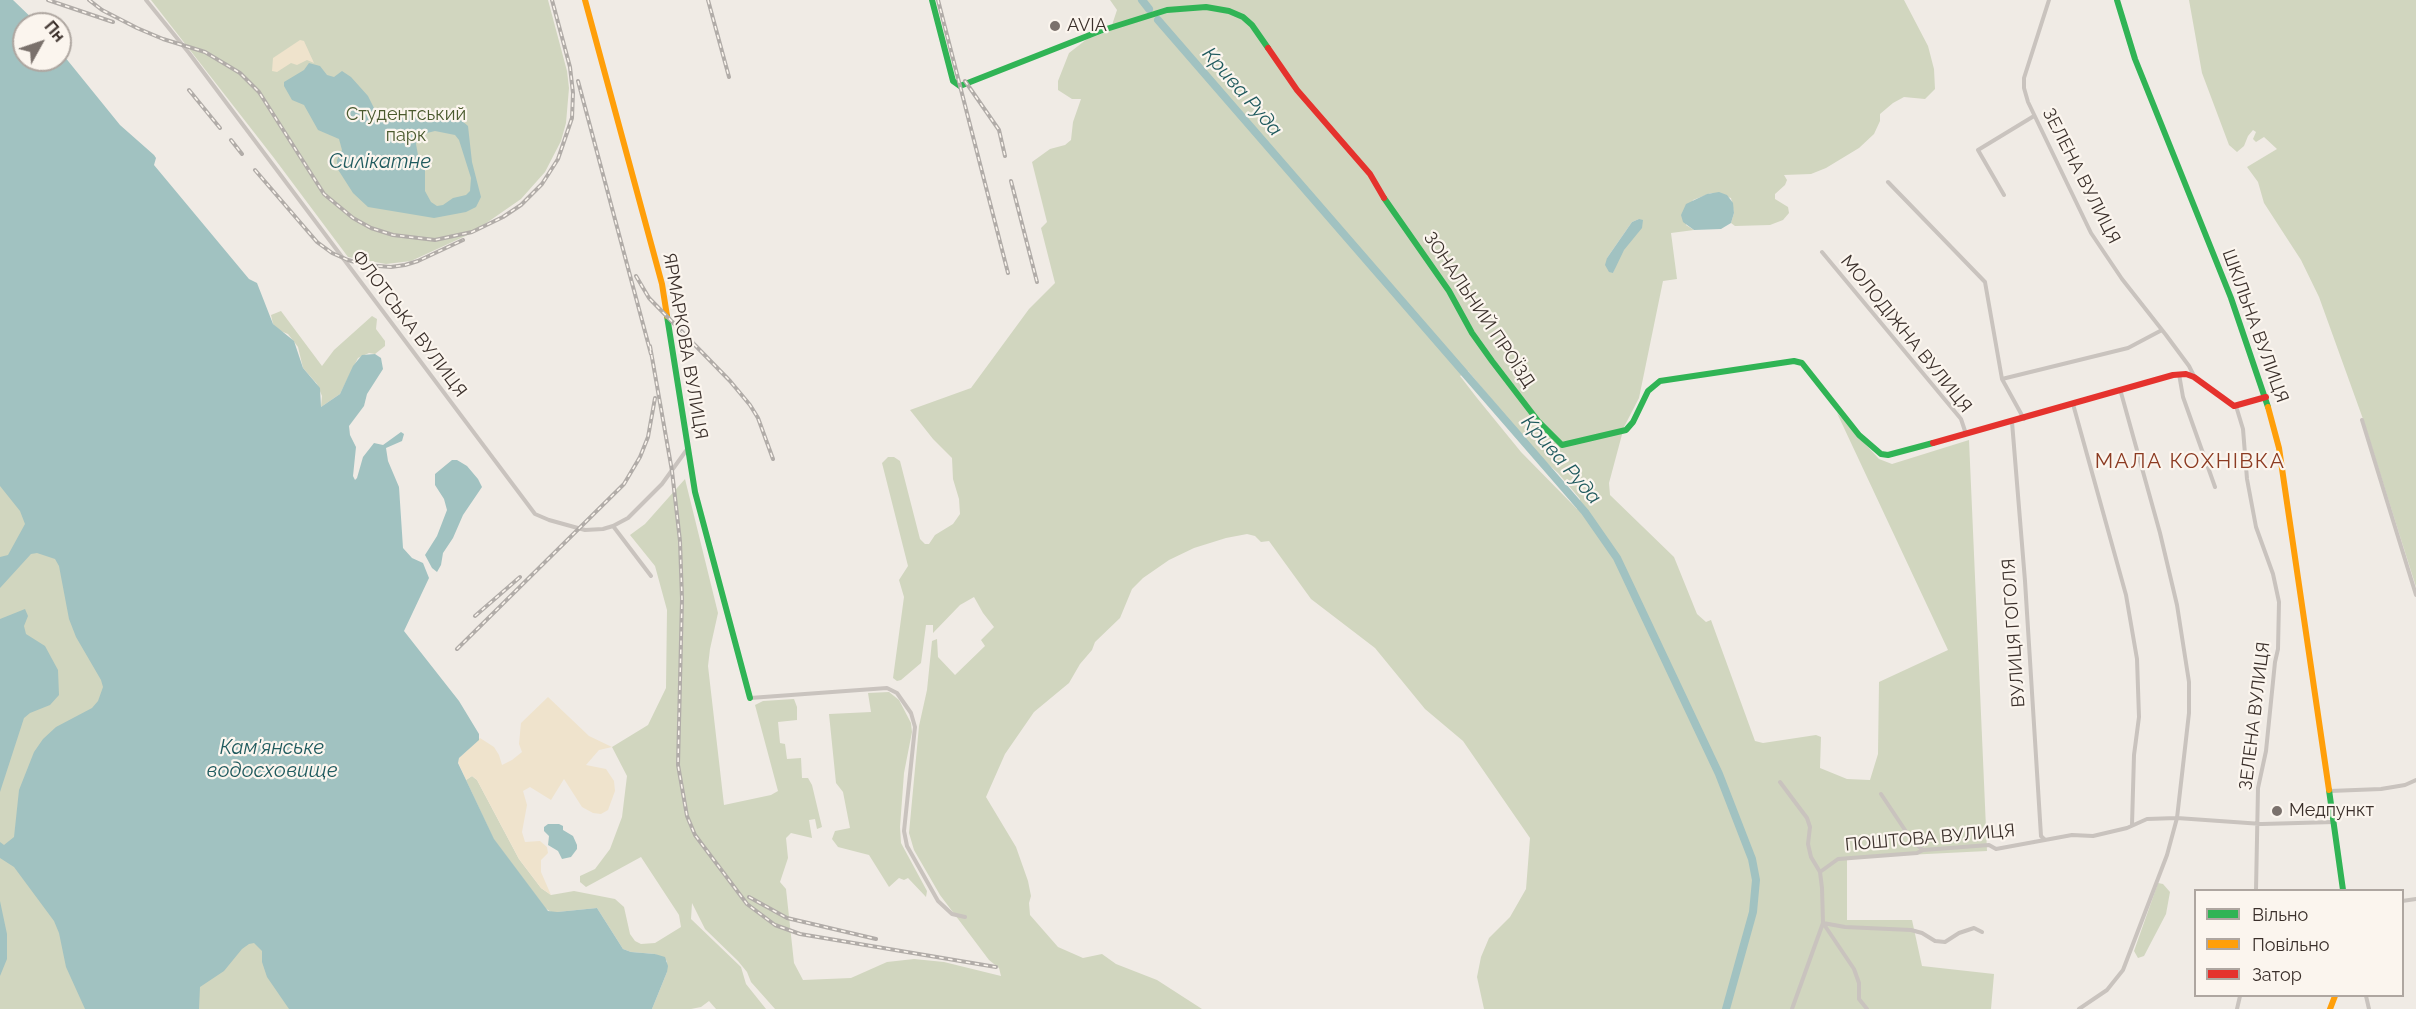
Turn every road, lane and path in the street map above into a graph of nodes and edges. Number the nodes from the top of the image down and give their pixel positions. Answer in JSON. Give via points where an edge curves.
{"nodes":[{"id":1,"x":146,"y":0,"type":"edge"},
{"id":2,"x":585,"y":0,"type":"edge"},
{"id":3,"x":932,"y":0,"type":"edge"},
{"id":4,"x":2049,"y":0,"type":"edge"},
{"id":5,"x":2117,"y":0,"type":"edge"},
{"id":6,"x":2034,"y":116,"type":"junction"},
{"id":7,"x":1888,"y":182,"type":"dead end"},
{"id":8,"x":2004,"y":195,"type":"dead end"},
{"id":9,"x":1822,"y":252,"type":"dead end"},
{"id":10,"x":2162,"y":330,"type":"junction"},
{"id":11,"x":2179,"y":374,"type":"junction"},
{"id":12,"x":2194,"y":377,"type":"junction"},
{"id":13,"x":2002,"y":379,"type":"junction"},
{"id":14,"x":2120,"y":388,"type":"junction"},
{"id":15,"x":2266,"y":397,"type":"junction"},
{"id":16,"x":2073,"y":403,"type":"junction"},
{"id":17,"x":2236,"y":406,"type":"junction"},
{"id":18,"x":2024,"y":419,"type":"junction"},
{"id":19,"x":2362,"y":420,"type":"dead end"},
{"id":20,"x":2012,"y":422,"type":"junction"},
{"id":21,"x":1966,"y":435,"type":"junction"},
{"id":22,"x":688,"y":448,"type":"junction"},
{"id":23,"x":2215,"y":487,"type":"dead end"},
{"id":24,"x":613,"y":526,"type":"junction"},
{"id":25,"x":651,"y":576,"type":"dead end"},
{"id":26,"x":2416,"y":595,"type":"edge"},
{"id":27,"x":750,"y":698,"type":"joint"},
{"id":28,"x":1780,"y":782,"type":"dead end"},
{"id":29,"x":2415,"y":782,"type":"edge"},
{"id":30,"x":2330,"y":791,"type":"junction"},
{"id":31,"x":1881,"y":794,"type":"dead end"},
{"id":32,"x":2177,"y":818,"type":"junction"},
{"id":33,"x":2334,"y":822,"type":"junction"},
{"id":34,"x":2256,"y":823,"type":"junction"},
{"id":35,"x":2132,"y":825,"type":"junction"},
{"id":36,"x":2046,"y":840,"type":"junction"},
{"id":37,"x":1923,"y":850,"type":"junction"},
{"id":38,"x":1820,"y":872,"type":"junction"},
{"id":39,"x":2256,"y":889,"type":"edge"},
{"id":40,"x":2343,"y":889,"type":"edge"},
{"id":41,"x":966,"y":917,"type":"dead end"},
{"id":42,"x":1823,"y":923,"type":"junction"},
{"id":43,"x":1982,"y":932,"type":"dead end"},
{"id":44,"x":1792,"y":1009,"type":"edge"},
{"id":45,"x":1867,"y":1009,"type":"edge"},
{"id":46,"x":2079,"y":1009,"type":"edge"}],
"edges":[{"from":1,"to":24,"type":"street","name":"ФЛОТСЬКА ВУЛИЦЯ","via":[[531,509],[542,518],[585,530]]},
{"from":2,"to":22,"type":"street","name":"ЯРМАРКОВА ВУЛИЦЯ","via":[[662,284]]},
{"from":3,"to":21,"type":"street","name":"ЗОНАЛЬНИЙ ПРОЇЗД","via":[[953,81],[958,86],[1108,28],[1167,10],[1206,7],[1229,11],[1249,21],[1297,90],[1370,174],[1446,285],[1492,361],[1538,421],[1562,445],[1626,430],[1648,391],[1660,381],[1798,361],[1859,435],[1884,455]]},
{"from":4,"to":6,"type":"street","name":"ЗЕЛЕНА ВУЛИЦЯ","via":[[2023,83]]},
{"from":5,"to":15,"type":"street","name":"ШКІЛЬНА ВУЛИЦЯ","via":[[2135,59],[2231,298]]},
{"from":6,"to":8,"type":"street","via":[[1978,150]]},
{"from":6,"to":10,"type":"street","name":"ЗЕЛЕНА ВУЛИЦЯ","via":[[2091,233],[2139,304]]},
{"from":7,"to":13,"type":"street","via":[[1985,282]]},
{"from":9,"to":21,"type":"street","name":"МОЛОДІЖНА ВУЛИЦЯ","via":[[1961,419]]},
{"from":10,"to":12,"type":"street","name":"ЗЕЛЕНА ВУЛИЦЯ"},
{"from":10,"to":13,"type":"street","via":[[2128,348]]},
{"from":11,"to":12,"type":"street"},
{"from":11,"to":14,"type":"street"},
{"from":11,"to":23,"type":"street"},
{"from":12,"to":17,"type":"street"},
{"from":13,"to":18,"type":"street"},
{"from":14,"to":16,"type":"street"},
{"from":14,"to":32,"type":"street","via":[[2160,533],[2188,672],[2189,713]]},
{"from":15,"to":17,"type":"street"},
{"from":15,"to":30,"type":"street","name":"ШКІЛЬНА ВУЛИЦЯ","via":[[2279,447]]},
{"from":16,"to":18,"type":"street"},
{"from":16,"to":35,"type":"street","via":[[2124,585],[2138,666]]},
{"from":17,"to":34,"type":"street","name":"ЗЕЛЕНА ВУЛИЦЯ","via":[[2243,429],[2253,512],[2279,602],[2278,650]]},
{"from":18,"to":20,"type":"street"},
{"from":19,"to":26,"type":"street"},
{"from":20,"to":21,"type":"street"},
{"from":20,"to":36,"type":"street","name":"ВУЛИЦЯ ГОГОЛЯ","via":[[2041,836]]},
{"from":22,"to":24,"type":"street","name":"ФЛОТСЬКА ВУЛИЦЯ","via":[[662,484],[628,518]]},
{"from":22,"to":27,"type":"street","name":"ЯРМАРКОВА ВУЛИЦЯ","via":[[695,492]]},
{"from":24,"to":25,"type":"street"},
{"from":27,"to":41,"type":"street","via":[[887,688],[897,693],[911,713],[915,727],[904,831],[907,846],[938,901],[952,914]]},
{"from":28,"to":38,"type":"street","via":[[1807,818],[1811,857]]},
{"from":29,"to":30,"type":"street","via":[[2381,789]]},
{"from":30,"to":33,"type":"street","name":"ШКІЛЬНА ВУЛИЦЯ"},
{"from":31,"to":37,"type":"street","via":[[1913,842]]},
{"from":32,"to":34,"type":"street","name":"ПОШТОВА ВУЛИЦЯ"},
{"from":32,"to":35,"type":"street","name":"ПОШТОВА ВУЛИЦЯ","via":[[2146,819]]},
{"from":32,"to":46,"type":"street","via":[[2123,970],[2108,990]]},
{"from":33,"to":34,"type":"street","name":"ПОШТОВА ВУЛИЦЯ"},
{"from":33,"to":40,"type":"street","name":"ШКІЛЬНА ВУЛИЦЯ"},
{"from":34,"to":39,"type":"street","name":"ЗЕЛЕНА ВУЛИЦЯ"},
{"from":35,"to":36,"type":"street","name":"ПОШТОВА ВУЛИЦЯ","via":[[2093,836]]},
{"from":36,"to":37,"type":"street","name":"ПОШТОВА ВУЛИЦЯ","via":[[1996,849],[1989,845]]},
{"from":37,"to":38,"type":"street","name":"ПОШТОВА ВУЛИЦЯ","via":[[1838,859]]},
{"from":38,"to":42,"type":"street"},
{"from":42,"to":43,"type":"street","via":[[1911,930],[1945,942],[1974,928]]},
{"from":42,"to":44,"type":"street"},
{"from":42,"to":45,"type":"street","via":[[1854,969],[1860,983],[1859,999]]}]}
